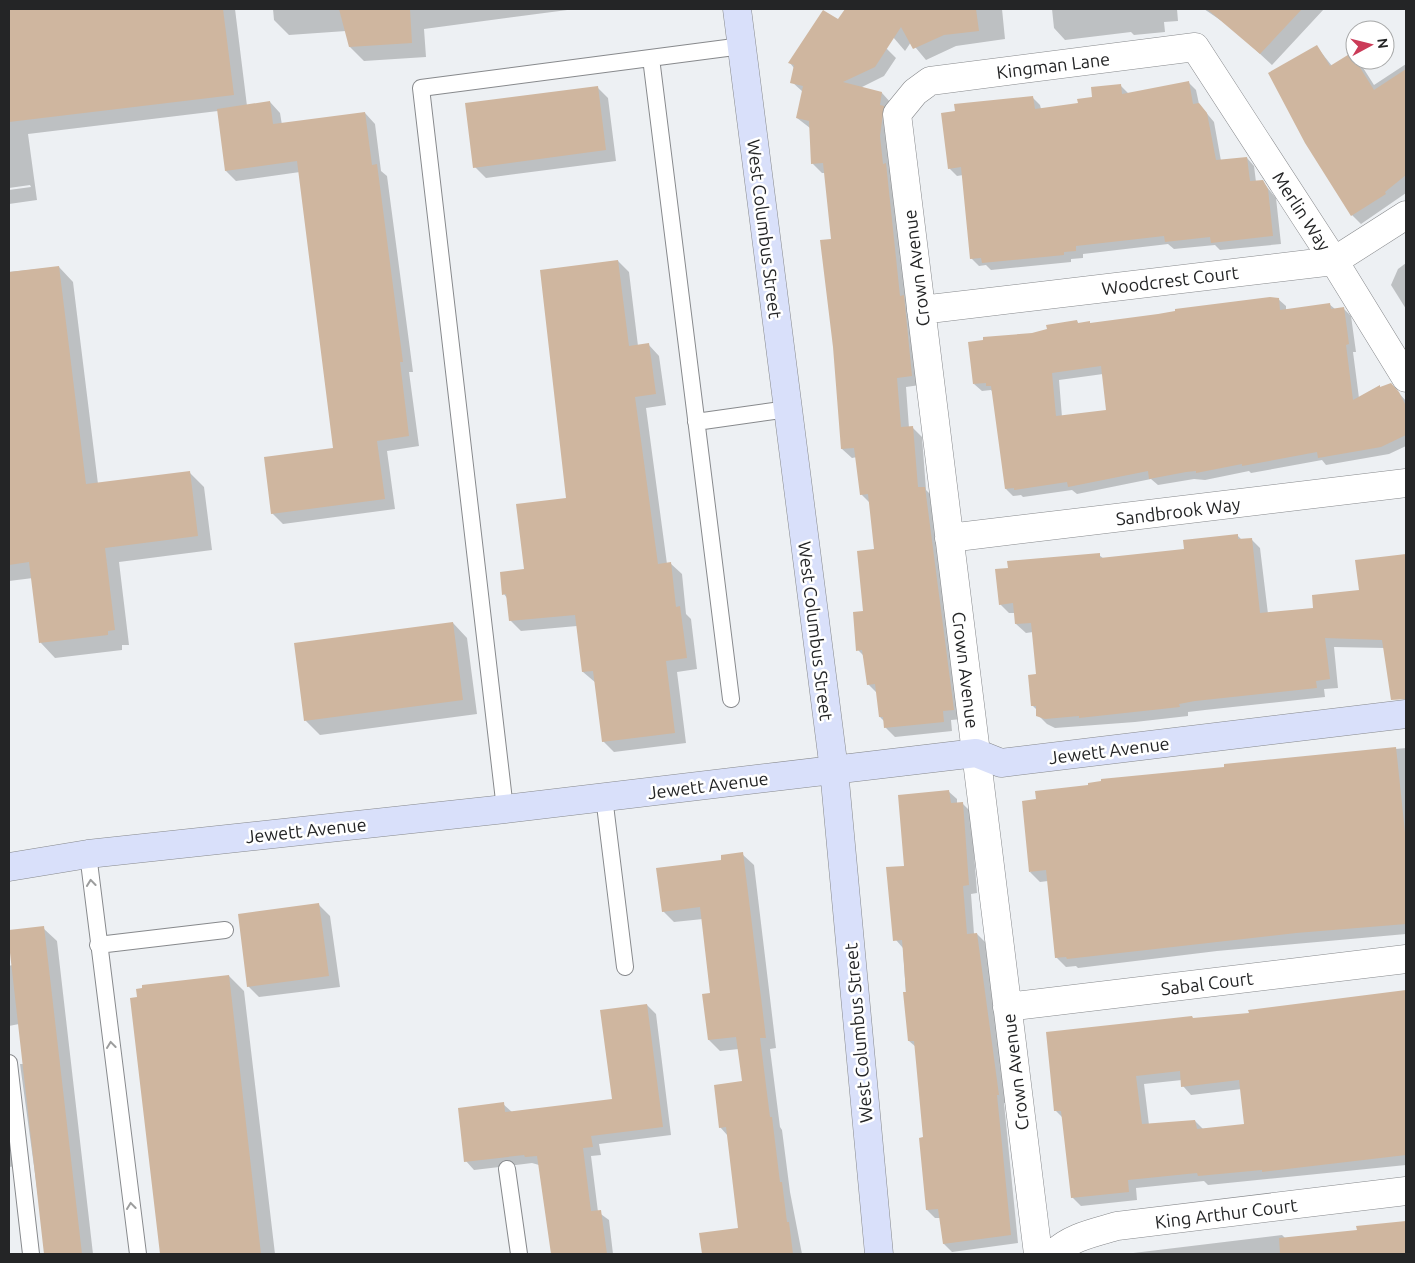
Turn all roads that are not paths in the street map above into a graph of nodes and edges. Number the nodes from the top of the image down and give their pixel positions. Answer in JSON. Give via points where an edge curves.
{"nodes":[{"id":1,"x":737,"y":9,"type":"edge"},
{"id":2,"x":742,"y":46,"type":"junction"},
{"id":3,"x":1195,"y":47,"type":"joint"},
{"id":4,"x":651,"y":58,"type":"junction"},
{"id":5,"x":915,"y":92,"type":"joint"},
{"id":6,"x":1406,"y":214,"type":"edge"},
{"id":7,"x":1334,"y":261,"type":"junction"},
{"id":8,"x":921,"y":310,"type":"junction"},
{"id":9,"x":1406,"y":378,"type":"edge"},
{"id":10,"x":788,"y":409,"type":"junction"},
{"id":11,"x":696,"y":422,"type":"junction"},
{"id":12,"x":1406,"y":483,"type":"edge"},
{"id":13,"x":949,"y":538,"type":"junction"},
{"id":14,"x":731,"y":699,"type":"dead end"},
{"id":15,"x":1406,"y":714,"type":"edge"},
{"id":16,"x":976,"y":753,"type":"junction"},
{"id":17,"x":834,"y":770,"type":"junction"},
{"id":18,"x":604,"y":797,"type":"junction"},
{"id":19,"x":505,"y":809,"type":"junction"},
{"id":20,"x":88,"y":854,"type":"junction"},
{"id":21,"x":9,"y":867,"type":"edge"},
{"id":22,"x":225,"y":930,"type":"dead end"},
{"id":23,"x":98,"y":945,"type":"junction"},
{"id":24,"x":1406,"y":959,"type":"edge"},
{"id":25,"x":625,"y":967,"type":"dead end"},
{"id":26,"x":1007,"y":1007,"type":"junction"},
{"id":27,"x":9,"y":1063,"type":"edge"},
{"id":28,"x":507,"y":1169,"type":"dead end"},
{"id":29,"x":1406,"y":1191,"type":"edge"},
{"id":30,"x":31,"y":1254,"type":"edge"},
{"id":31,"x":138,"y":1254,"type":"edge"},
{"id":32,"x":519,"y":1254,"type":"edge"},
{"id":33,"x":879,"y":1254,"type":"edge"},
{"id":34,"x":1038,"y":1254,"type":"edge"},
{"id":35,"x":1053,"y":1254,"type":"edge"}],
"edges":[{"from":1,"to":2,"type":"street","name":"West Columbus Street"},
{"from":2,"to":4,"type":"lane"},
{"from":2,"to":10,"type":"street","name":"West Columbus Street"},
{"from":3,"to":5,"type":"street","name":"Kingman Lane","via":[[930,81]]},
{"from":3,"to":7,"type":"street","name":"Merlin Way"},
{"from":4,"to":11,"type":"lane"},
{"from":4,"to":19,"type":"lane","via":[[421,88]]},
{"from":5,"to":8,"type":"street","name":"Crown Avenue","via":[[898,114]]},
{"from":6,"to":7,"type":"street","name":"Woodcrest Court"},
{"from":7,"to":8,"type":"street","name":"Woodcrest Court"},
{"from":7,"to":9,"type":"street","name":"Merlin Way"},
{"from":8,"to":13,"type":"street","name":"Crown Avenue"},
{"from":10,"to":11,"type":"lane"},
{"from":10,"to":17,"type":"street","name":"West Columbus Street"},
{"from":11,"to":14,"type":"lane"},
{"from":12,"to":13,"type":"street","name":"Sandbrook Way"},
{"from":13,"to":16,"type":"street","name":"Crown Avenue"},
{"from":15,"to":16,"type":"street","name":"Jewett Avenue","via":[[1001,763]]},
{"from":16,"to":17,"type":"street","name":"Jewett Avenue"},
{"from":16,"to":26,"type":"street","name":"Crown Avenue"},
{"from":17,"to":18,"type":"street","name":"Jewett Avenue"},
{"from":17,"to":33,"type":"street","name":"West Columbus Street"},
{"from":18,"to":19,"type":"street","name":"Jewett Avenue"},
{"from":18,"to":25,"type":"lane"},
{"from":19,"to":20,"type":"street","name":"Jewett Avenue"},
{"from":20,"to":21,"type":"street","name":"Jewett Avenue"},
{"from":23,"to":20,"type":"lane","one_way":true},
{"from":22,"to":23,"type":"lane"},
{"from":31,"to":23,"type":"lane","one_way":true},
{"from":24,"to":26,"type":"street","name":"Sabal Court"},
{"from":26,"to":34,"type":"street","name":"Crown Avenue"},
{"from":27,"to":30,"type":"lane"},
{"from":28,"to":32,"type":"lane"},
{"from":29,"to":35,"type":"street","name":"King Arthur Court","via":[[1117,1226],[1071,1241]]}]}
